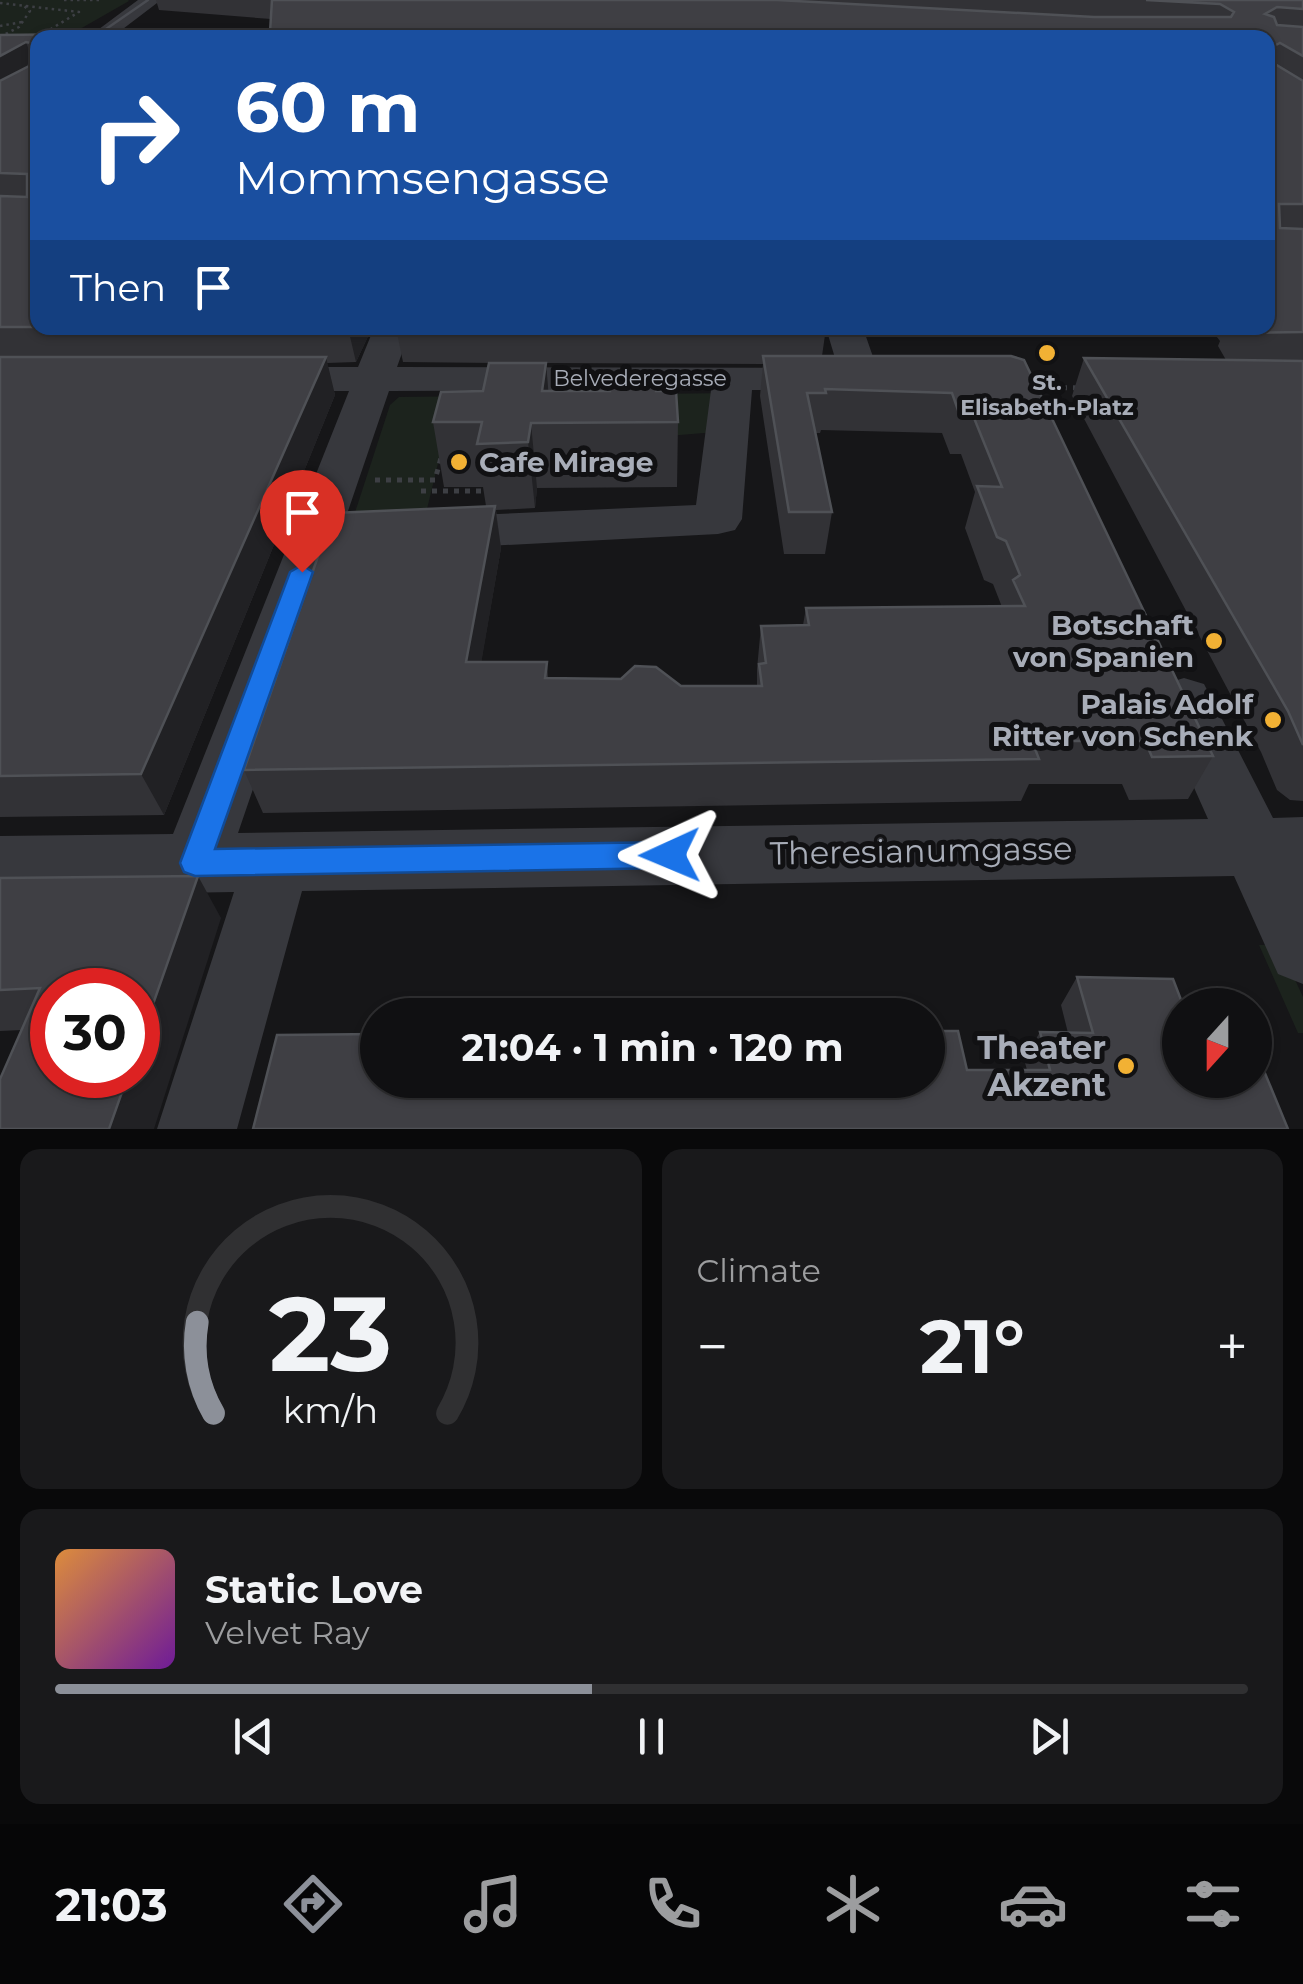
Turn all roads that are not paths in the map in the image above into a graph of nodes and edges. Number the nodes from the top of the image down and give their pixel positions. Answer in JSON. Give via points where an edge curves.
{"nodes":[{"id":1,"x":151,"y":0,"type":"edge"},
{"id":2,"x":108,"y":30,"type":"edge"},
{"id":3,"x":389,"y":335,"type":"edge"},
{"id":4,"x":850,"y":335,"type":"edge"},
{"id":5,"x":373,"y":378,"type":"junction"},
{"id":6,"x":733,"y":378,"type":"junction"},
{"id":7,"x":218,"y":379,"type":"edge"},
{"id":8,"x":355,"y":536,"type":"junction"},
{"id":9,"x":1160,"y":652,"type":"edge"},
{"id":10,"x":1278,"y":846,"type":"edge"},
{"id":11,"x":277,"y":861,"type":"junction"},
{"id":12,"x":195,"y":863,"type":"junction"},
{"id":13,"x":0,"y":866,"type":"edge"},
{"id":14,"x":1303,"y":950,"type":"edge"},
{"id":15,"x":197,"y":1129,"type":"edge"}],
"edges":[{"from":1,"to":2,"type":"street"},
{"from":3,"to":5,"type":"street"},
{"from":4,"to":6,"type":"street","name":"Belvederegasse","via":[[877,378]]},
{"from":5,"to":6,"type":"street","name":"Belvederegasse"},
{"from":5,"to":7,"type":"street","name":"Belvederegasse"},
{"from":5,"to":8,"type":"street"},
{"from":6,"to":8,"type":"street","via":[[718,519]]},
{"from":8,"to":12,"type":"street"},
{"from":9,"to":10,"type":"street"},
{"from":10,"to":11,"type":"street","name":"Theresianumgasse"},
{"from":10,"to":14,"type":"street"},
{"from":11,"to":12,"type":"street","name":"Theresianumgasse"},
{"from":11,"to":15,"type":"street"},
{"from":12,"to":13,"type":"street","name":"Theresianumgasse"}]}
